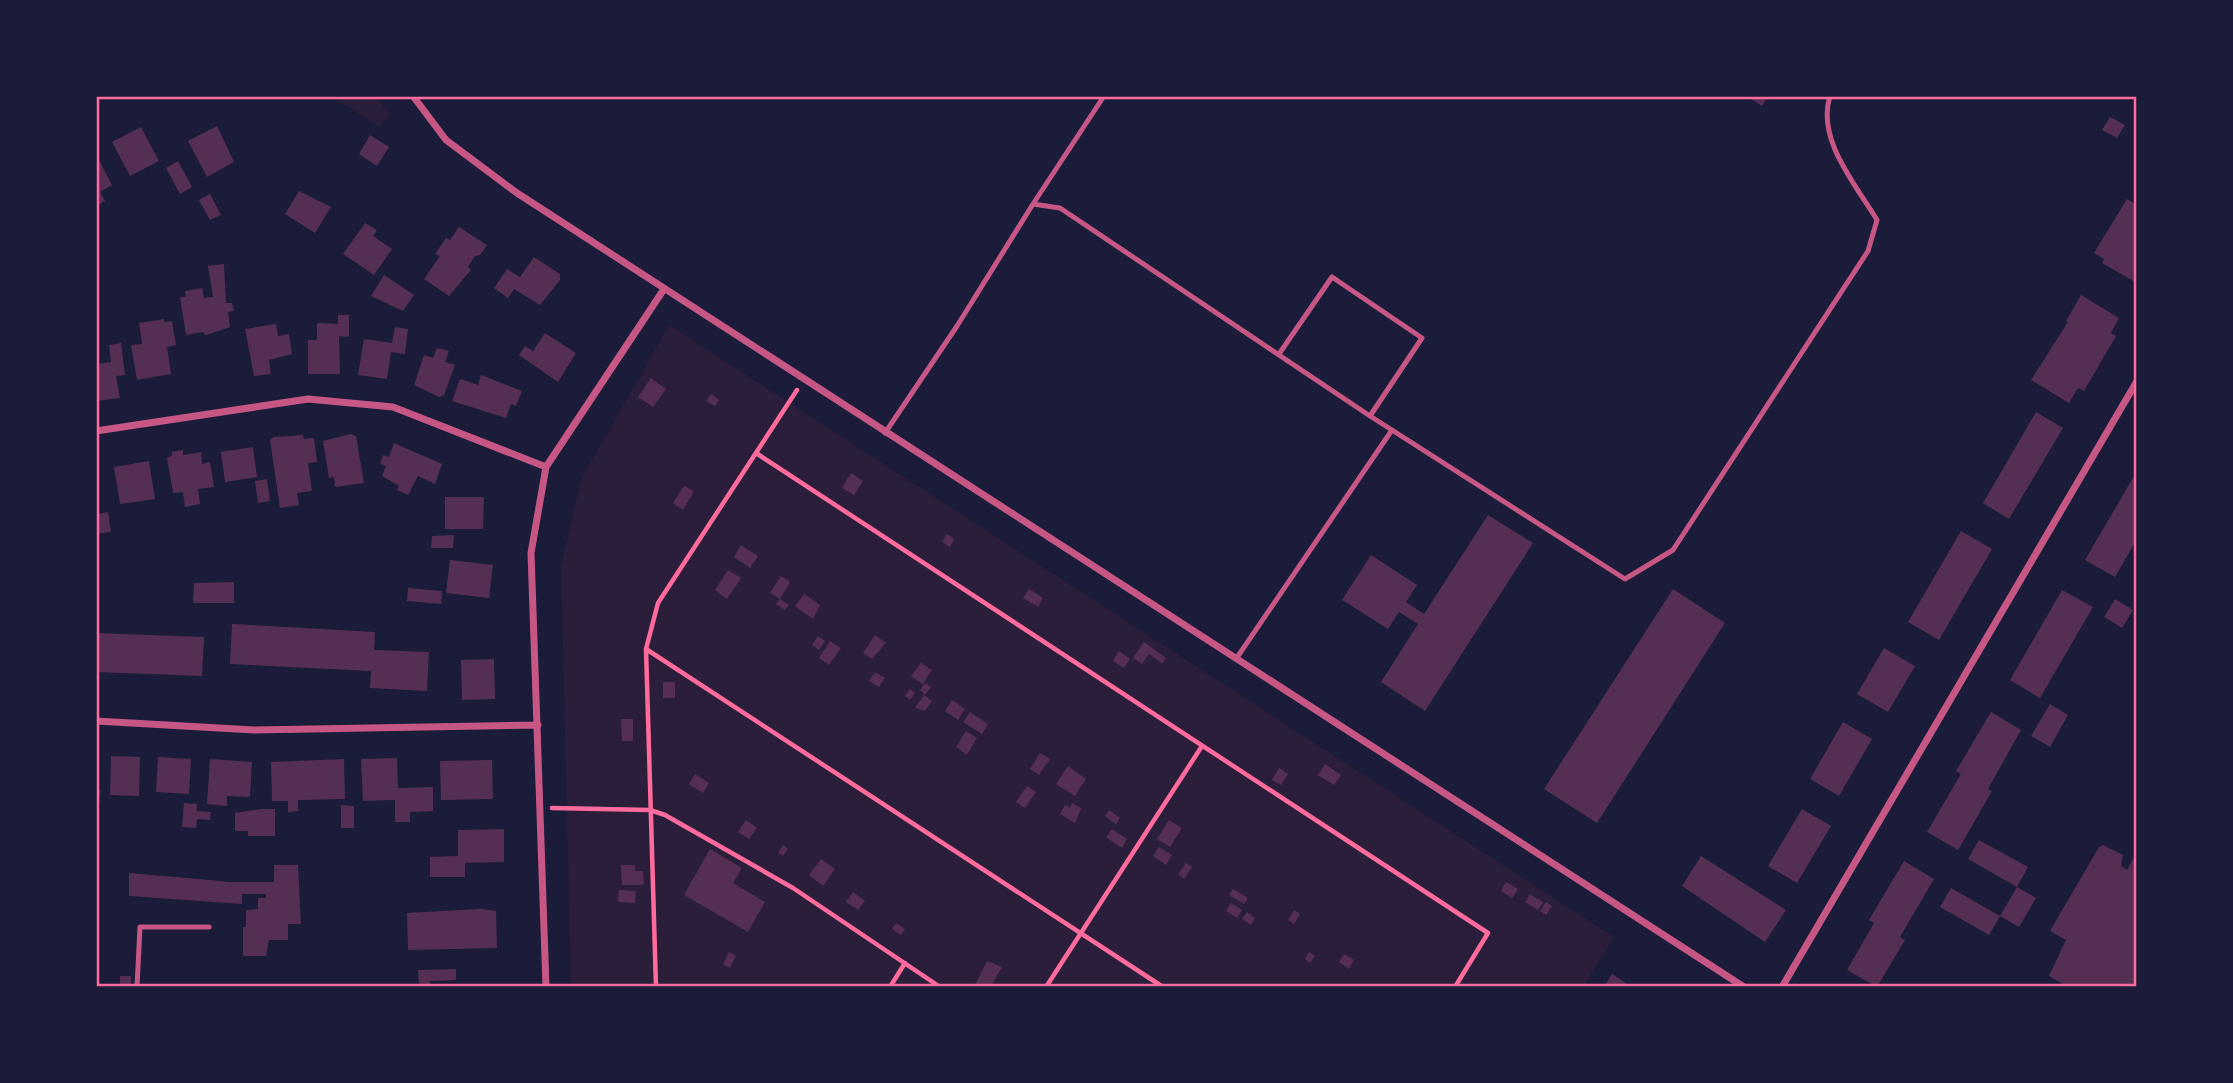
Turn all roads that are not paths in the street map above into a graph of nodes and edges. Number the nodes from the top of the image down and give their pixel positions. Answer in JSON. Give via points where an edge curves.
{"nodes":[{"id":1,"x":413,"y":96,"type":"edge"},
{"id":2,"x":1104,"y":96,"type":"edge"},
{"id":3,"x":1830,"y":96,"type":"edge"},
{"id":4,"x":1033,"y":204,"type":"junction"},
{"id":5,"x":664,"y":289,"type":"junction"},
{"id":6,"x":1279,"y":354,"type":"junction"},
{"id":7,"x":2137,"y":381,"type":"edge"},
{"id":8,"x":1370,"y":416,"type":"junction"},
{"id":9,"x":1392,"y":430,"type":"junction"},
{"id":10,"x":96,"y":431,"type":"edge"},
{"id":11,"x":885,"y":433,"type":"junction"},
{"id":12,"x":546,"y":467,"type":"junction"},
{"id":13,"x":1236,"y":659,"type":"junction"},
{"id":14,"x":96,"y":721,"type":"edge"},
{"id":15,"x":538,"y":725,"type":"junction"},
{"id":16,"x":209,"y":927,"type":"dead end"},
{"id":17,"x":137,"y":987,"type":"edge"},
{"id":18,"x":546,"y":987,"type":"edge"},
{"id":19,"x":1744,"y":987,"type":"edge"},
{"id":20,"x":1782,"y":987,"type":"edge"}],
"edges":[{"from":1,"to":5,"type":"street","via":[[446,140],[477,166]]},
{"from":2,"to":4,"type":"lane"},
{"from":3,"to":9,"type":"lane","via":[[1825,112],[1828,131],[1877,220],[1868,251],[1674,550],[1625,579]]},
{"from":4,"to":6,"type":"lane","via":[[1060,208]]},
{"from":4,"to":11,"type":"lane"},
{"from":5,"to":11,"type":"street"},
{"from":5,"to":12,"type":"street"},
{"from":6,"to":8,"type":"lane"},
{"from":6,"to":8,"type":"lane","via":[[1332,277],[1411,330],[1422,338]]},
{"from":7,"to":20,"type":"street"},
{"from":8,"to":9,"type":"lane"},
{"from":9,"to":13,"type":"lane"},
{"from":10,"to":12,"type":"street","via":[[308,399],[393,407]]},
{"from":11,"to":13,"type":"street"},
{"from":12,"to":15,"type":"street","via":[[531,553]]},
{"from":13,"to":19,"type":"street"},
{"from":14,"to":15,"type":"street","via":[[254,730]]},
{"from":15,"to":18,"type":"street"},
{"from":16,"to":17,"type":"lane","via":[[140,927]]}]}
